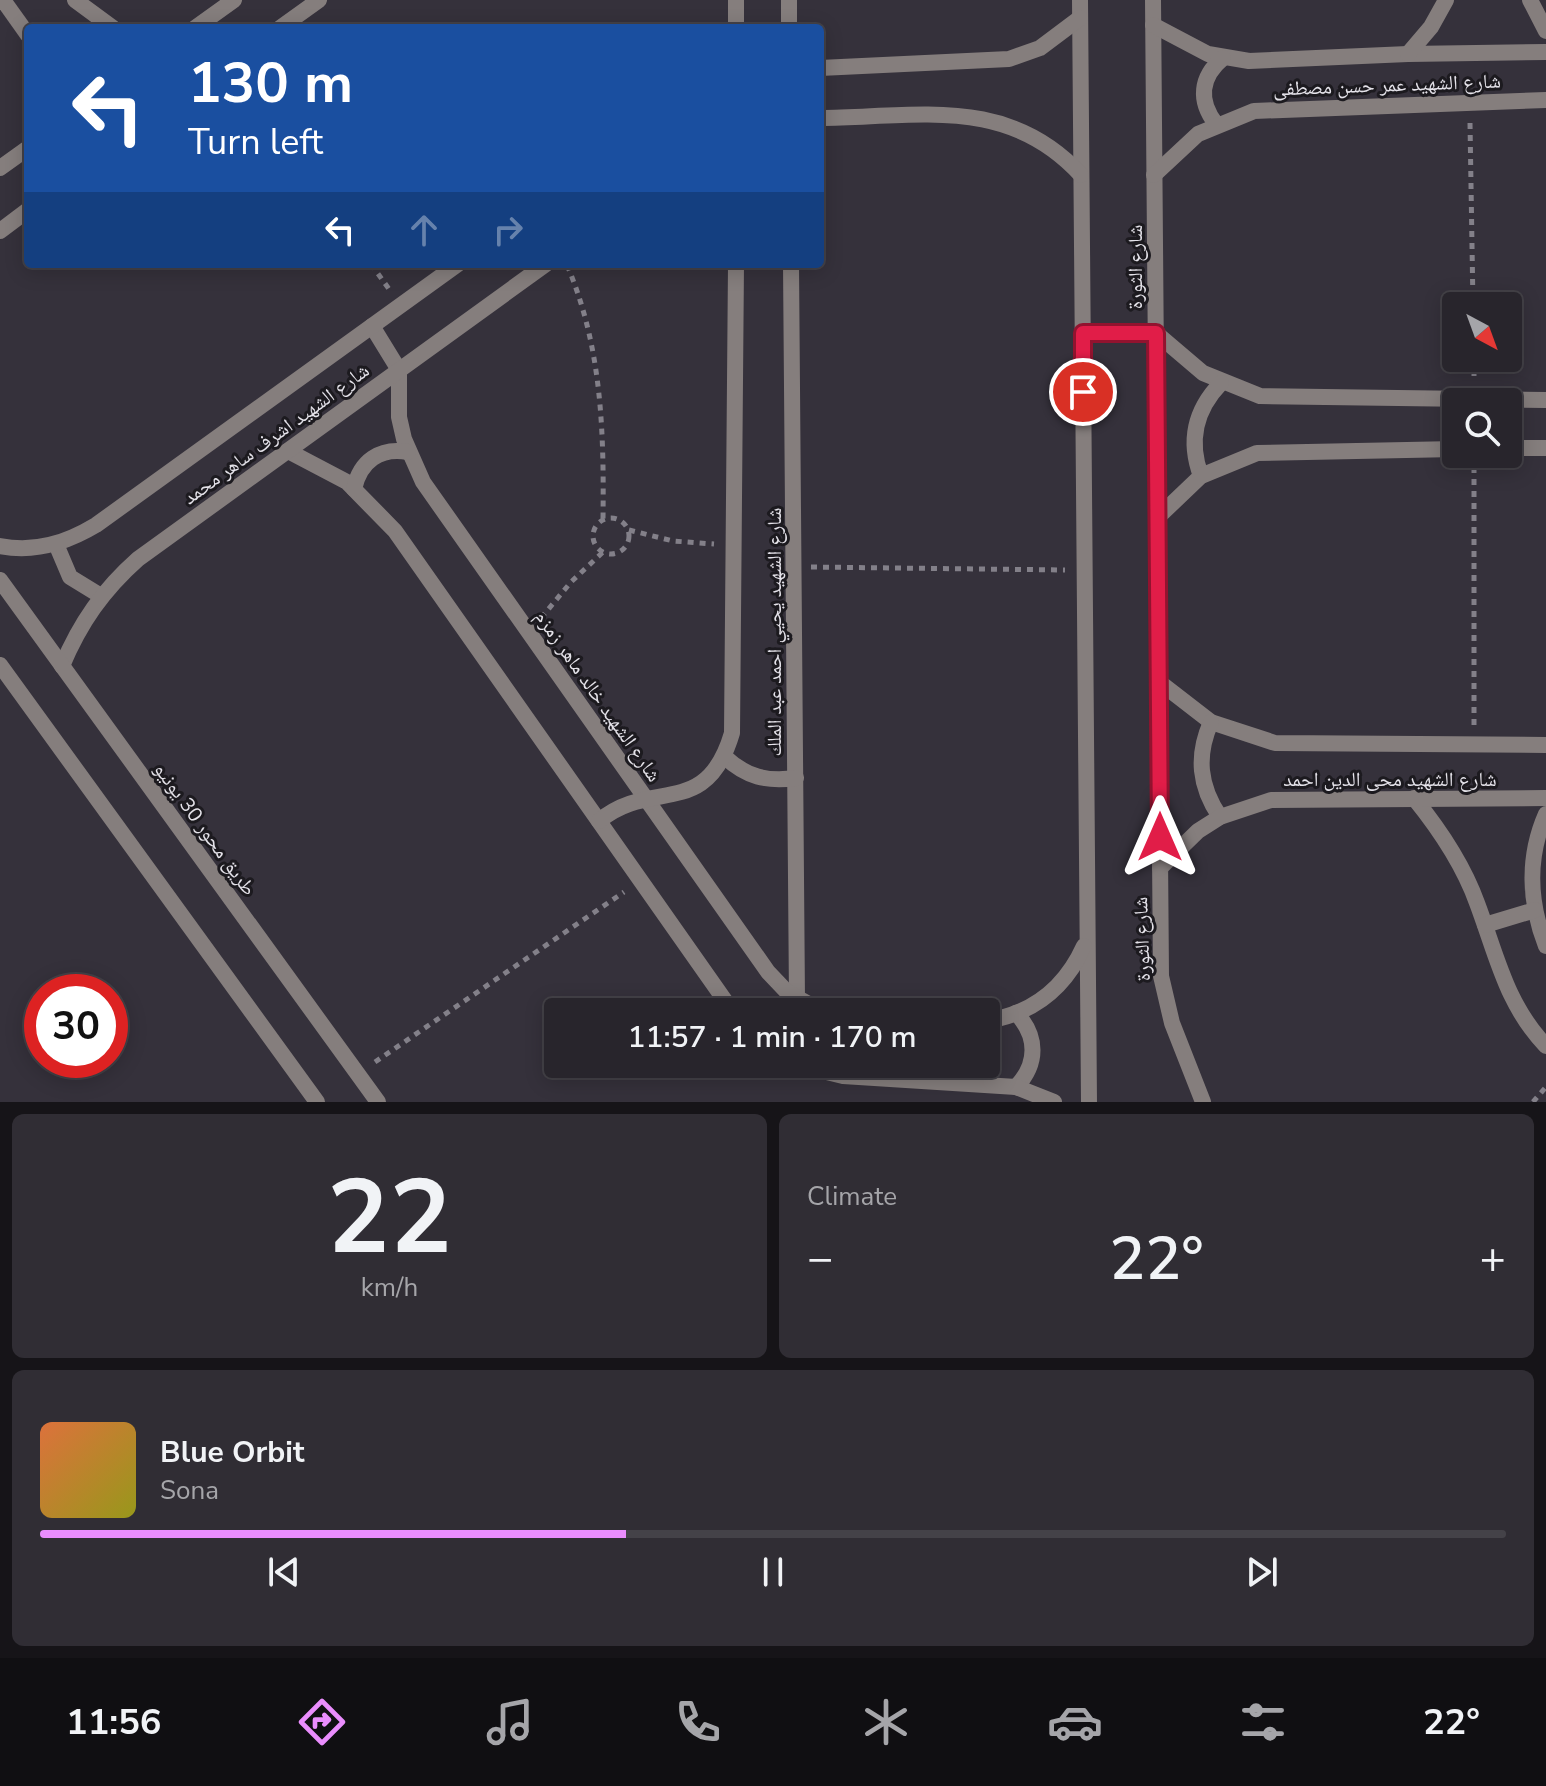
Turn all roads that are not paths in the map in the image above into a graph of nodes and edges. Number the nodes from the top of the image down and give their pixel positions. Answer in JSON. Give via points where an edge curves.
{"nodes":[{"id":1,"x":3,"y":0,"type":"edge"},
{"id":2,"x":75,"y":0,"type":"edge"},
{"id":3,"x":234,"y":0,"type":"edge"},
{"id":4,"x":319,"y":0,"type":"edge"},
{"id":5,"x":736,"y":0,"type":"edge"},
{"id":6,"x":789,"y":0,"type":"edge"},
{"id":7,"x":1080,"y":0,"type":"edge"},
{"id":8,"x":1153,"y":0,"type":"edge"},
{"id":9,"x":1446,"y":0,"type":"edge"},
{"id":10,"x":1530,"y":0,"type":"edge"},
{"id":11,"x":1080,"y":18,"type":"junction"},
{"id":12,"x":96,"y":23,"type":"edge"},
{"id":13,"x":201,"y":24,"type":"edge"},
{"id":14,"x":286,"y":24,"type":"edge"},
{"id":15,"x":736,"y":24,"type":"edge"},
{"id":16,"x":789,"y":24,"type":"edge"},
{"id":17,"x":1153,"y":25,"type":"junction"},
{"id":18,"x":24,"y":29,"type":"edge"},
{"id":19,"x":1546,"y":31,"type":"edge"},
{"id":20,"x":1546,"y":52,"type":"edge"},
{"id":21,"x":1408,"y":54,"type":"junction"},
{"id":22,"x":1223,"y":58,"type":"junction"},
{"id":23,"x":824,"y":68,"type":"edge"},
{"id":24,"x":1546,"y":100,"type":"edge"},
{"id":25,"x":824,"y":118,"type":"edge"},
{"id":26,"x":1216,"y":124,"type":"junction"},
{"id":27,"x":24,"y":151,"type":"edge"},
{"id":28,"x":0,"y":168,"type":"edge"},
{"id":29,"x":1081,"y":175,"type":"junction"},
{"id":30,"x":1154,"y":175,"type":"junction"},
{"id":31,"x":24,"y":213,"type":"edge"},
{"id":32,"x":0,"y":231,"type":"edge"},
{"id":33,"x":452,"y":268,"type":"edge"},
{"id":34,"x":540,"y":268,"type":"edge"},
{"id":35,"x":736,"y":268,"type":"edge"},
{"id":36,"x":791,"y":268,"type":"edge"},
{"id":37,"x":372,"y":326,"type":"junction"},
{"id":38,"x":1083,"y":333,"type":"junction"},
{"id":39,"x":1156,"y":333,"type":"junction"},
{"id":40,"x":399,"y":370,"type":"junction"},
{"id":41,"x":1221,"y":383,"type":"junction"},
{"id":42,"x":1546,"y":400,"type":"edge"},
{"id":43,"x":1522,"y":448,"type":"edge"},
{"id":44,"x":1546,"y":448,"type":"edge"},
{"id":45,"x":1442,"y":449,"type":"edge"},
{"id":46,"x":288,"y":451,"type":"junction"},
{"id":47,"x":408,"y":452,"type":"junction"},
{"id":48,"x":1201,"y":476,"type":"junction"},
{"id":49,"x":354,"y":489,"type":"junction"},
{"id":50,"x":1157,"y":518,"type":"junction"},
{"id":51,"x":56,"y":544,"type":"junction"},
{"id":52,"x":0,"y":546,"type":"edge"},
{"id":53,"x":0,"y":580,"type":"edge"},
{"id":54,"x":101,"y":596,"type":"junction"},
{"id":55,"x":0,"y":665,"type":"edge"},
{"id":56,"x":62,"y":666,"type":"junction"},
{"id":57,"x":1158,"y":681,"type":"junction"},
{"id":58,"x":1211,"y":722,"type":"junction"},
{"id":59,"x":1546,"y":745,"type":"edge"},
{"id":60,"x":725,"y":757,"type":"junction"},
{"id":61,"x":796,"y":778,"type":"junction"},
{"id":62,"x":645,"y":798,"type":"junction"},
{"id":63,"x":1414,"y":798,"type":"junction"},
{"id":64,"x":1546,"y":798,"type":"edge"},
{"id":65,"x":1546,"y":814,"type":"edge"},
{"id":66,"x":1220,"y":817,"type":"junction"},
{"id":67,"x":599,"y":821,"type":"junction"},
{"id":68,"x":1160,"y":868,"type":"junction"},
{"id":69,"x":1535,"y":910,"type":"junction"},
{"id":70,"x":1485,"y":925,"type":"junction"},
{"id":71,"x":1087,"y":941,"type":"junction"},
{"id":72,"x":1546,"y":946,"type":"edge"},
{"id":73,"x":723,"y":998,"type":"edge"},
{"id":74,"x":789,"y":998,"type":"edge"},
{"id":75,"x":796,"y":998,"type":"edge"},
{"id":76,"x":1016,"y":1013,"type":"junction"},
{"id":77,"x":1000,"y":1017,"type":"edge"},
{"id":78,"x":1546,"y":1046,"type":"edge"},
{"id":79,"x":874,"y":1078,"type":"edge"},
{"id":80,"x":1016,"y":1087,"type":"junction"},
{"id":81,"x":317,"y":1102,"type":"edge"},
{"id":82,"x":378,"y":1102,"type":"edge"},
{"id":83,"x":1054,"y":1102,"type":"edge"},
{"id":84,"x":1089,"y":1102,"type":"edge"},
{"id":85,"x":1203,"y":1102,"type":"edge"}],
"edges":[{"from":1,"to":18,"type":"street"},
{"from":2,"to":12,"type":"street"},
{"from":3,"to":13,"type":"street"},
{"from":4,"to":14,"type":"street"},
{"from":5,"to":15,"type":"street"},
{"from":6,"to":16,"type":"street"},
{"from":7,"to":11,"type":"street"},
{"from":8,"to":17,"type":"street","name":"شارع الثورة"},
{"from":9,"to":21,"type":"street"},
{"from":10,"to":19,"type":"street"},
{"from":11,"to":23,"type":"street","via":[[1048,44],[1009,59]]},
{"from":11,"to":29,"type":"street"},
{"from":17,"to":22,"type":"street","name":"شارع الشهيد عمر حسن مصطفى","via":[[1189,47]]},
{"from":17,"to":30,"type":"street","name":"شارع الثورة"},
{"from":20,"to":21,"type":"street","name":"شارع الشهيد عمر حسن مصطفى"},
{"from":21,"to":22,"type":"street","name":"شارع الشهيد عمر حسن مصطفى","via":[[1270,61]]},
{"from":22,"to":26,"type":"street","via":[[1203,89]]},
{"from":24,"to":26,"type":"street","name":"شارع الشهيد عمر حسن مصطفى","via":[[1274,108]]},
{"from":25,"to":29,"type":"street","via":[[988,118],[1040,138]]},
{"from":26,"to":30,"type":"street","name":"شارع الشهيد عمر حسن مصطفى","via":[[1182,146]]},
{"from":27,"to":28,"type":"street"},
{"from":29,"to":38,"type":"street"},
{"from":30,"to":39,"type":"street","name":"شارع الثورة"},
{"from":31,"to":32,"type":"street"},
{"from":33,"to":37,"type":"street","name":"شارع الشهيد اشرف ساهر محمد"},
{"from":34,"to":40,"type":"street","name":"شارع الشهيد اشرف ساهر محمد"},
{"from":35,"to":60,"type":"street","name":"شارع الشهيد يحيي احمد عبد الملك","via":[[734,711]]},
{"from":36,"to":61,"type":"street","name":"شارع الشهيد يحيي احمد عبد الملك"},
{"from":37,"to":40,"type":"street"},
{"from":37,"to":51,"type":"street","name":"شارع الشهيد اشرف ساهر محمد","via":[[96,525]]},
{"from":38,"to":39,"type":"street"},
{"from":38,"to":71,"type":"street"},
{"from":39,"to":41,"type":"street","via":[[1185,361]]},
{"from":39,"to":50,"type":"street","name":"شارع الثورة"},
{"from":40,"to":46,"type":"street","name":"شارع الشهيد اشرف ساهر محمد"},
{"from":40,"to":47,"type":"street","name":"شارع الشهيد خالد ماهر زمزم","via":[[399,417]]},
{"from":41,"to":42,"type":"street","via":[[1281,399]]},
{"from":41,"to":48,"type":"street","via":[[1203,406],[1194,433]]},
{"from":43,"to":44,"type":"street"},
{"from":45,"to":48,"type":"street","via":[[1278,451],[1238,459]]},
{"from":46,"to":49,"type":"street"},
{"from":46,"to":54,"type":"street","name":"شارع الشهيد اشرف ساهر محمد","via":[[138,559]]},
{"from":47,"to":49,"type":"street","via":[[387,451],[368,461]]},
{"from":47,"to":62,"type":"street","name":"شارع الشهيد خالد ماهر زمزم","via":[[429,492]]},
{"from":48,"to":50,"type":"street"},
{"from":49,"to":67,"type":"street","via":[[395,531]]},
{"from":50,"to":57,"type":"street","name":"شارع الثورة"},
{"from":51,"to":52,"type":"street","name":"شارع الشهيد اشرف ساهر محمد"},
{"from":51,"to":54,"type":"street","via":[[70,577]]},
{"from":53,"to":56,"type":"street","name":"طريق محور 30 يونيو"},
{"from":54,"to":56,"type":"street","name":"شارع الشهيد اشرف ساهر محمد"},
{"from":55,"to":81,"type":"street"},
{"from":56,"to":82,"type":"street","name":"طريق محور 30 يونيو"},
{"from":57,"to":58,"type":"street","name":"شارع الشهيد محى الدين احمد"},
{"from":57,"to":68,"type":"street","name":"شارع الثورة"},
{"from":58,"to":59,"type":"street","name":"شارع الشهيد محى الدين احمد","via":[[1275,743]]},
{"from":58,"to":66,"type":"street","via":[[1201,771]]},
{"from":60,"to":61,"type":"street","via":[[750,775]]},
{"from":60,"to":62,"type":"street","via":[[692,789]]},
{"from":61,"to":75,"type":"street","name":"شارع الشهيد يحيي احمد عبد الملك"},
{"from":62,"to":67,"type":"street","via":[[628,802]]},
{"from":62,"to":74,"type":"street","name":"شارع الشهيد خالد ماهر زمزم"},
{"from":63,"to":64,"type":"street","name":"شارع الشهيد محى الدين احمد"},
{"from":63,"to":66,"type":"street","name":"شارع الشهيد محى الدين احمد","via":[[1271,800]]},
{"from":63,"to":70,"type":"street","via":[[1456,858]]},
{"from":65,"to":69,"type":"street","via":[[1533,864]]},
{"from":66,"to":68,"type":"street","name":"شارع الشهيد محى الدين احمد","via":[[1177,848]]},
{"from":67,"to":73,"type":"street"},
{"from":68,"to":85,"type":"street","name":"شارع الثورة","via":[[1161,976],[1172,1023]]},
{"from":69,"to":70,"type":"street"},
{"from":69,"to":72,"type":"street"},
{"from":70,"to":78,"type":"street","via":[[1507,991]]},
{"from":71,"to":76,"type":"street","via":[[1063,982]]},
{"from":71,"to":84,"type":"street"},
{"from":76,"to":77,"type":"street"},
{"from":76,"to":80,"type":"street","via":[[1029,1029],[1034,1050],[1029,1070]]},
{"from":79,"to":80,"type":"street"},
{"from":80,"to":83,"type":"street"}]}
